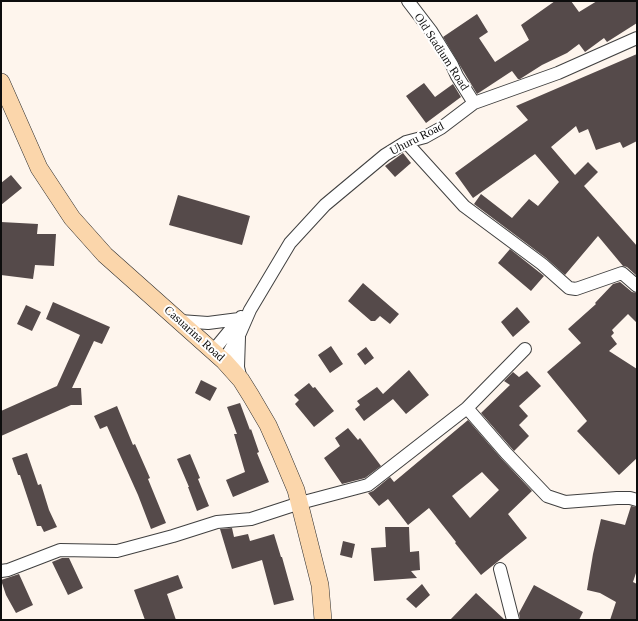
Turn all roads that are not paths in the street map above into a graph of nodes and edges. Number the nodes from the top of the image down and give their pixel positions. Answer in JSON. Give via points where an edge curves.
{"nodes":[{"id":1,"x":408,"y":1,"type":"edge"},
{"id":2,"x":637,"y":38,"type":"edge"},
{"id":3,"x":1,"y":82,"type":"edge"},
{"id":4,"x":474,"y":103,"type":"junction"},
{"id":5,"x":406,"y":142,"type":"junction"},
{"id":6,"x":637,"y":286,"type":"edge"},
{"id":7,"x":250,"y":310,"type":"junction"},
{"id":8,"x":239,"y":319,"type":"junction"},
{"id":9,"x":180,"y":321,"type":"junction"},
{"id":10,"x":240,"y":333,"type":"junction"},
{"id":11,"x":525,"y":349,"type":"dead end"},
{"id":12,"x":219,"y":356,"type":"junction"},
{"id":13,"x":241,"y":380,"type":"junction"},
{"id":14,"x":467,"y":408,"type":"junction"},
{"id":15,"x":637,"y":500,"type":"edge"},
{"id":16,"x":300,"y":503,"type":"junction"},
{"id":17,"x":500,"y":569,"type":"dead end"},
{"id":18,"x":1,"y":571,"type":"edge"},
{"id":19,"x":322,"y":620,"type":"edge"},
{"id":20,"x":513,"y":620,"type":"edge"}],
"edges":[{"from":1,"to":4,"type":"street","name":"Old Stadium Road","via":[[431,31]]},
{"from":2,"to":4,"type":"street","name":"Uhuru Road","via":[[558,73]]},
{"from":3,"to":9,"type":"street","name":"Casuarina Road","via":[[39,168],[72,218],[105,255]]},
{"from":4,"to":5,"type":"street","name":"Uhuru Road","via":[[425,138]]},
{"from":5,"to":6,"type":"street","via":[[464,206],[542,264],[568,288],[576,289],[622,273]]},
{"from":5,"to":7,"type":"street","name":"Uhuru Road","via":[[385,155],[326,205],[290,243]]},
{"from":7,"to":8,"type":"street"},
{"from":7,"to":10,"type":"street"},
{"from":8,"to":9,"type":"street","via":[[208,323]]},
{"from":8,"to":12,"type":"street"},
{"from":9,"to":12,"type":"street","name":"Casuarina Road"},
{"from":10,"to":12,"type":"street"},
{"from":10,"to":13,"type":"street","via":[[238,367]]},
{"from":11,"to":14,"type":"street"},
{"from":12,"to":13,"type":"street","name":"Casuarina Road"},
{"from":13,"to":16,"type":"street","name":"Casuarina Road","via":[[274,438]]},
{"from":14,"to":15,"type":"street","via":[[547,496],[565,502],[617,498]]},
{"from":14,"to":16,"type":"street","via":[[368,485]]},
{"from":16,"to":18,"type":"street","via":[[251,519],[217,522],[117,551],[60,550]]},
{"from":16,"to":19,"type":"street","name":"Casuarina Road","via":[[320,585]]},
{"from":17,"to":20,"type":"street"}]}
